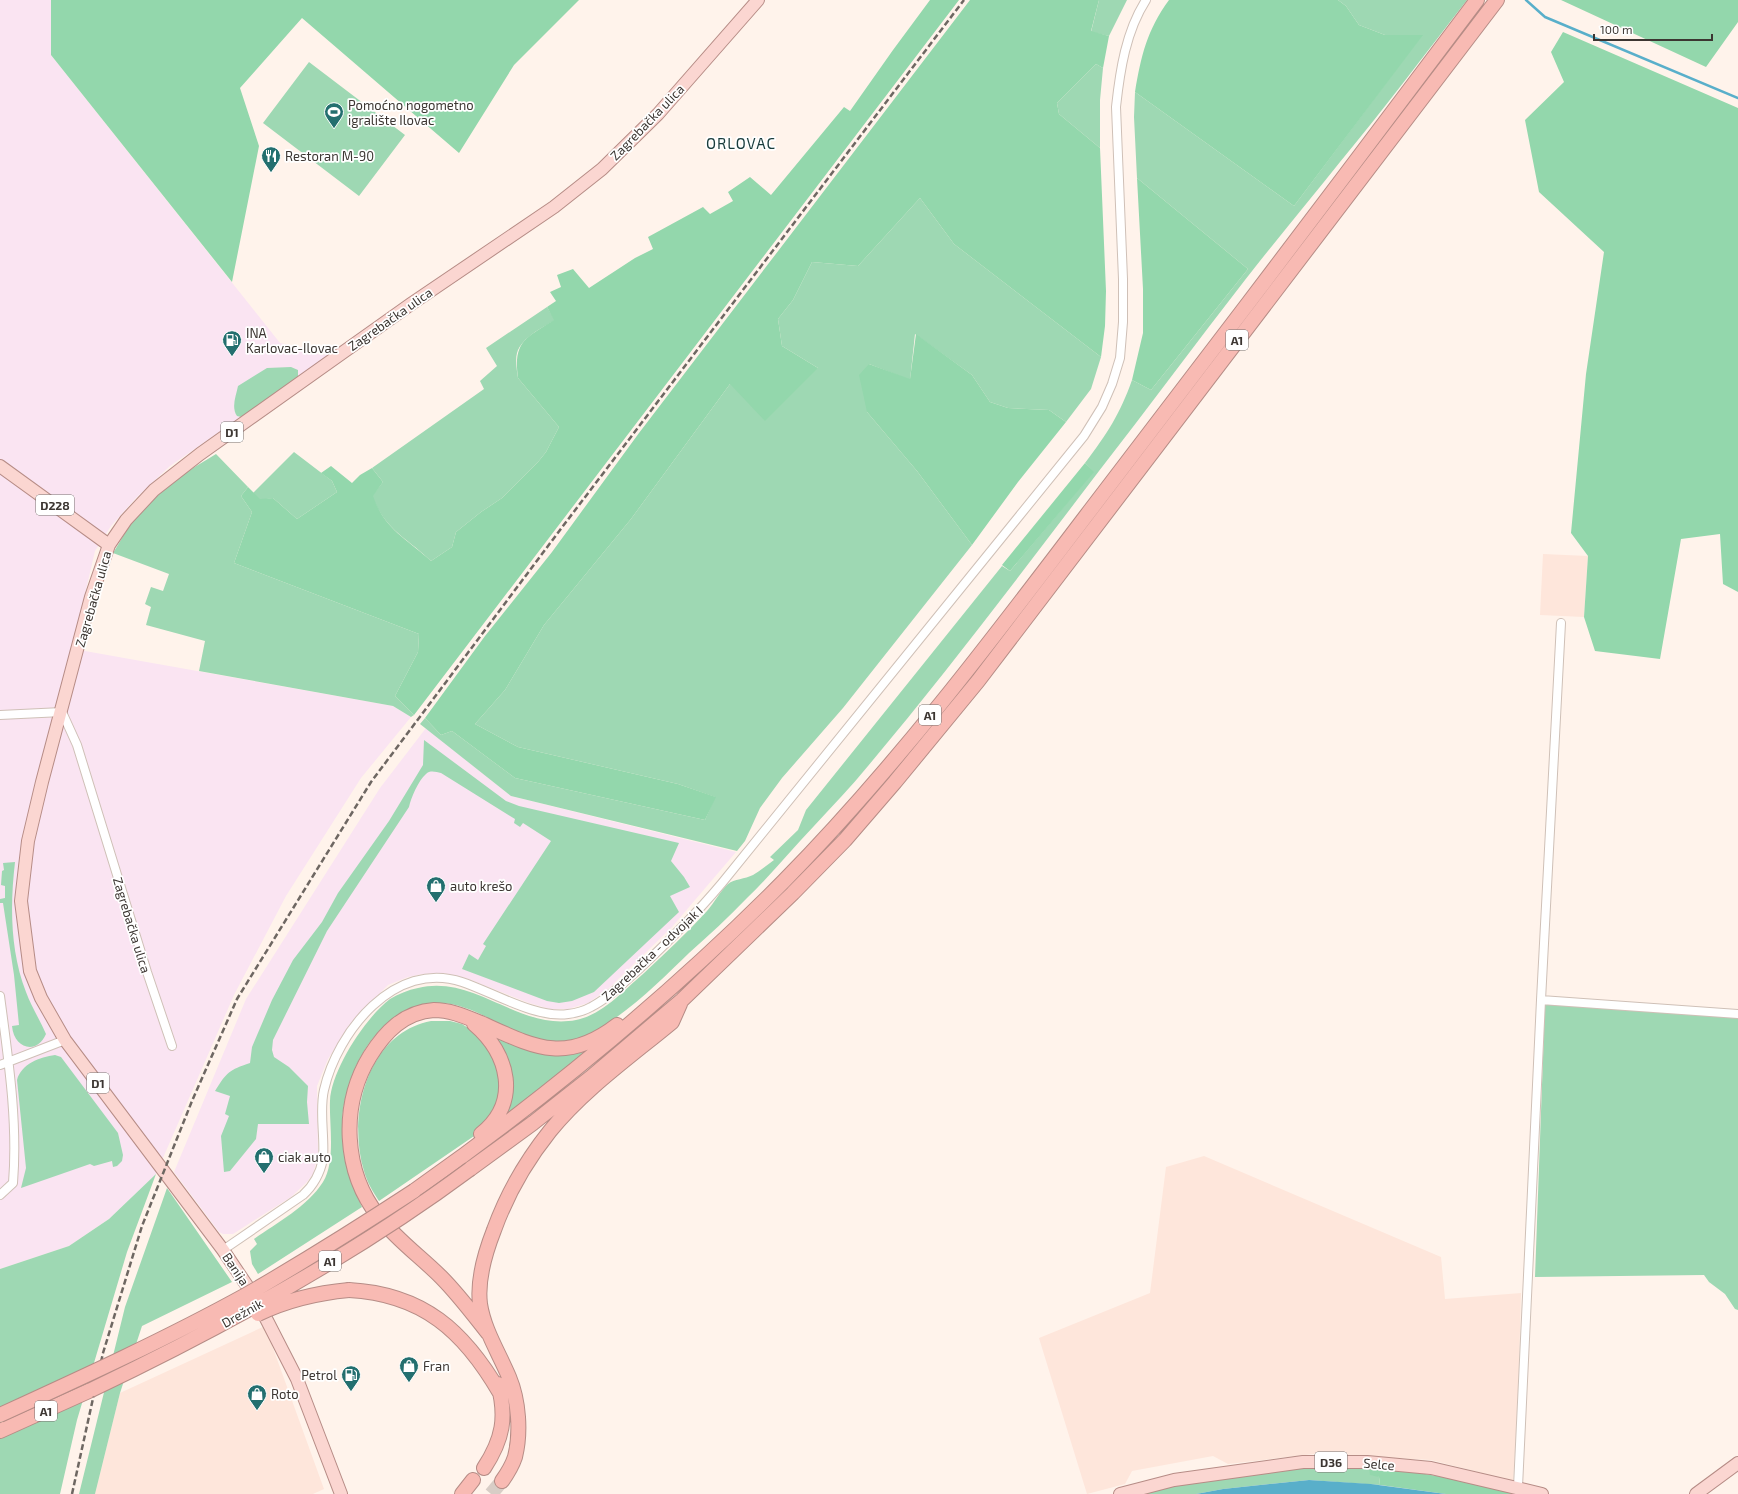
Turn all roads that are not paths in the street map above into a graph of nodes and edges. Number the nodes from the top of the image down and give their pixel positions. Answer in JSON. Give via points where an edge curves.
{"nodes":[{"id":1,"x":758,"y":0,"type":"edge"},
{"id":2,"x":1146,"y":0,"type":"edge"},
{"id":3,"x":1477,"y":0,"type":"edge"},
{"id":4,"x":1497,"y":0,"type":"edge"},
{"id":5,"x":0,"y":466,"type":"edge"},
{"id":6,"x":109,"y":545,"type":"junction"},
{"id":7,"x":1561,"y":623,"type":"dead end"},
{"id":8,"x":62,"y":712,"type":"junction"},
{"id":9,"x":0,"y":715,"type":"edge"},
{"id":10,"x":692,"y":970,"type":"junction"},
{"id":11,"x":0,"y":996,"type":"edge"},
{"id":12,"x":682,"y":1000,"type":"junction"},
{"id":13,"x":1541,"y":1000,"type":"junction"},
{"id":14,"x":1738,"y":1014,"type":"edge"},
{"id":15,"x":466,"y":1017,"type":"junction"},
{"id":16,"x":65,"y":1040,"type":"junction"},
{"id":17,"x":172,"y":1046,"type":"dead end"},
{"id":18,"x":8,"y":1062,"type":"junction"},
{"id":19,"x":0,"y":1065,"type":"edge"},
{"id":20,"x":131,"y":1126,"type":"joint"},
{"id":21,"x":462,"y":1157,"type":"junction"},
{"id":22,"x":0,"y":1195,"type":"edge"},
{"id":23,"x":223,"y":1250,"type":"junction"},
{"id":24,"x":466,"y":1306,"type":"junction"},
{"id":25,"x":488,"y":1333,"type":"junction"},
{"id":26,"x":184,"y":1344,"type":"junction"},
{"id":27,"x":500,"y":1393,"type":"junction"},
{"id":28,"x":0,"y":1415,"type":"edge"},
{"id":29,"x":0,"y":1431,"type":"edge"},
{"id":30,"x":1738,"y":1463,"type":"edge"},
{"id":31,"x":484,"y":1468,"type":"dead end"},
{"id":32,"x":473,"y":1480,"type":"dead end"},
{"id":33,"x":502,"y":1482,"type":"tunnel mouth"},
{"id":34,"x":1518,"y":1488,"type":"junction"},
{"id":35,"x":341,"y":1494,"type":"edge"},
{"id":36,"x":462,"y":1494,"type":"edge"},
{"id":37,"x":1120,"y":1494,"type":"edge"},
{"id":38,"x":1542,"y":1494,"type":"edge"},
{"id":39,"x":1696,"y":1494,"type":"edge"}],
"edges":[{"from":1,"to":6,"type":"main road","name":"Zagrebačka ulica","number":"D1","via":[[658,114],[602,168],[554,207],[411,304],[174,473],[136,508]]},
{"from":2,"to":23,"type":"street","name":"Zagrebačka - odvojak I","via":[[1131,31],[1118,83],[1116,124],[1121,206],[1123,322],[1120,358],[1102,407],[1084,436],[704,905],[662,947],[610,994],[585,1010],[567,1015],[542,1013],[445,978],[414,980],[385,994],[367,1012],[342,1047],[326,1081],[323,1099],[323,1160],[315,1181],[303,1195]]},
{"from":3,"to":10,"type":"highway","number":"A1","via":[[1065,543],[902,750],[795,869]]},
{"from":4,"to":12,"type":"highway","number":"A1","via":[[1063,571],[958,705],[845,840]]},
{"from":5,"to":6,"type":"main road","number":"D228"},
{"from":6,"to":8,"type":"main road","name":"Zagrebačka ulica","number":"D1","via":[[91,597]]},
{"from":7,"to":13,"type":"street"},
{"from":8,"to":9,"type":"street"},
{"from":8,"to":16,"type":"main road","name":"Zagrebačka ulica","number":"D1","via":[[28,841],[21,901],[30,971],[41,998]]},
{"from":8,"to":17,"type":"street","name":"Zagrebačka ulica","via":[[77,745],[146,972]]},
{"from":10,"to":15,"type":"highway","via":[[670,978],[606,1033],[579,1046],[550,1049],[535,1046]]},
{"from":10,"to":21,"type":"highway","number":"A1","via":[[623,1031]]},
{"from":11,"to":18,"type":"street"},
{"from":12,"to":25,"type":"highway","via":[[672,1022],[588,1092],[551,1130],[531,1155],[515,1182],[501,1210],[483,1264],[480,1303]]},
{"from":12,"to":26,"type":"highway","name":"Drežnik","number":"A1","bridge":true,"via":[[585,1082],[420,1204],[330,1262]]},
{"from":13,"to":14,"type":"street"},
{"from":13,"to":34,"type":"street"},
{"from":15,"to":21,"type":"highway","via":[[487,1036],[502,1060],[506,1087],[505,1098],[492,1123],[466,1146]]},
{"from":15,"to":24,"type":"highway","via":[[443,1010],[424,1011],[406,1018],[390,1029],[377,1045],[361,1075],[351,1107],[349,1130],[358,1179],[378,1217],[399,1240],[441,1276]]},
{"from":16,"to":18,"type":"street"},
{"from":16,"to":20,"type":"main road","name":"Zagrebačka ulica","number":"D1"},
{"from":18,"to":19,"type":"street"},
{"from":18,"to":22,"type":"street","via":[[16,1152],[13,1183]]},
{"from":20,"to":23,"type":"main road","name":"Banija","number":"D1"},
{"from":21,"to":28,"type":"highway","name":"Drežnik","number":"A1","bridge":true,"via":[[358,1227],[245,1295],[125,1358]]},
{"from":23,"to":35,"type":"main road","name":"Banija","number":"D1","via":[[261,1308],[297,1379]]},
{"from":24,"to":25,"type":"highway"},
{"from":24,"to":27,"type":"highway","via":[[488,1353]]},
{"from":25,"to":33,"type":"highway","via":[[510,1378],[517,1413],[514,1458]]},
{"from":26,"to":27,"type":"highway","bridge":true,"via":[[203,1341],[257,1314],[311,1295],[349,1290],[386,1295],[418,1306],[452,1330],[469,1347]]},
{"from":26,"to":29,"type":"highway","name":"Drežnik","number":"A1","bridge":true,"via":[[92,1390]]},
{"from":27,"to":31,"type":"highway","via":[[503,1408],[499,1440]]},
{"from":30,"to":39,"type":"main road"},
{"from":32,"to":36,"type":"highway"},
{"from":34,"to":37,"type":"main road","name":"Selce","number":"D36","via":[[1431,1468],[1367,1462],[1303,1462],[1174,1480]]},
{"from":34,"to":38,"type":"main road","name":"Selce","number":"D36"}]}
